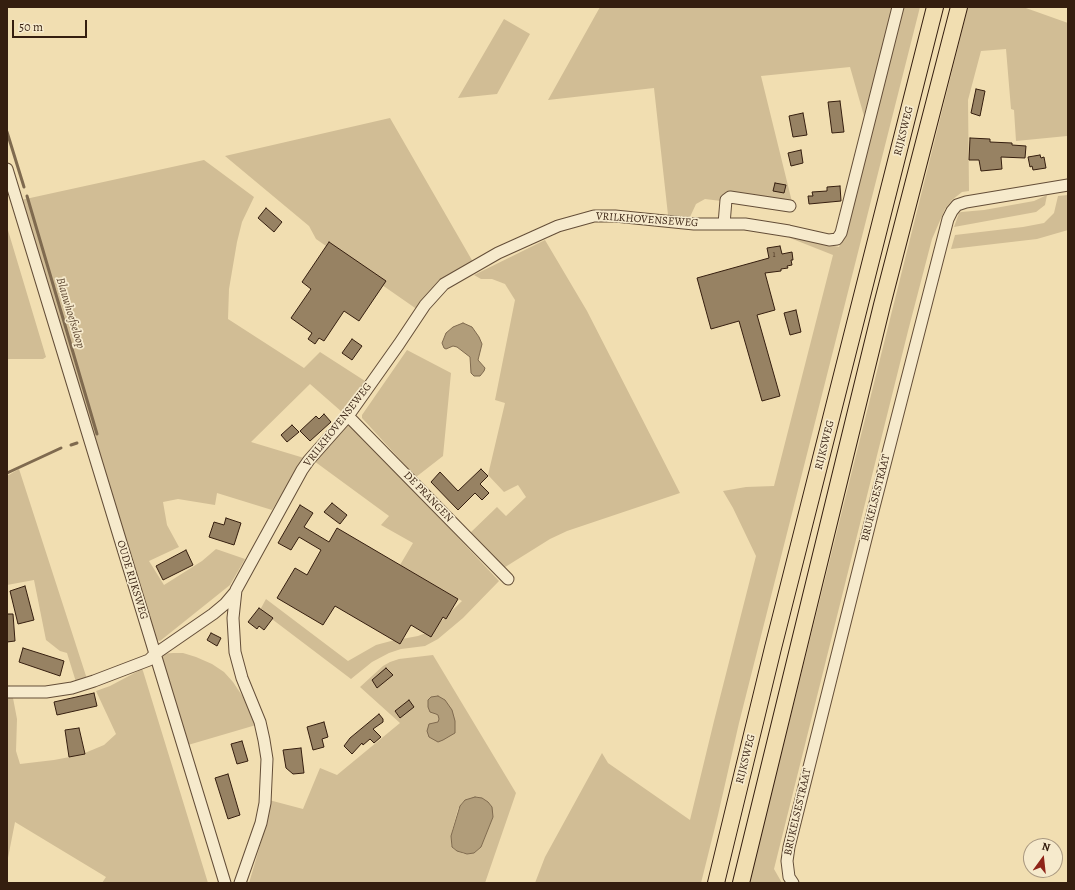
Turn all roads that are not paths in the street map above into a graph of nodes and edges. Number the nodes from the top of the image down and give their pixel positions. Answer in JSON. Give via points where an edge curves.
{"nodes":[{"id":1,"x":898,"y":7,"type":"edge"},
{"id":2,"x":935,"y":7,"type":"edge"},
{"id":3,"x":959,"y":7,"type":"edge"},
{"id":4,"x":7,"y":169,"type":"edge"},
{"id":5,"x":1068,"y":185,"type":"edge"},
{"id":6,"x":790,"y":206,"type":"dead end"},
{"id":7,"x":724,"y":224,"type":"junction"},
{"id":8,"x":348,"y":416,"type":"junction"},
{"id":9,"x":508,"y":579,"type":"dead end"},
{"id":10,"x":236,"y":590,"type":"junction"},
{"id":11,"x":155,"y":654,"type":"junction"},
{"id":12,"x":7,"y":692,"type":"edge"},
{"id":13,"x":225,"y":883,"type":"edge"},
{"id":14,"x":240,"y":883,"type":"edge"},
{"id":15,"x":716,"y":883,"type":"edge"},
{"id":16,"x":741,"y":883,"type":"edge"},
{"id":17,"x":793,"y":883,"type":"edge"}],
"edges":[{"from":1,"to":7,"type":"street","name":"VRILKHOVENSEWEG","via":[[838,238],[829,240],[764,227]]},
{"from":2,"to":15,"type":"highway","name":"RIJKSWEG"},
{"from":3,"to":16,"type":"highway","name":"RIJKSWEG","via":[[882,305]]},
{"from":4,"to":11,"type":"street","name":"OUDE RIJKSWEG"},
{"from":5,"to":17,"type":"street","name":"BRUKELSESTRAAT","via":[[966,202],[958,205],[948,219],[872,511],[789,847],[787,861],[789,878]]},
{"from":6,"to":7,"type":"street","via":[[730,197],[726,200]]},
{"from":7,"to":8,"type":"street","name":"VRILKHOVENSEWEG","via":[[594,216],[558,226],[498,253],[449,281],[434,293]]},
{"from":8,"to":9,"type":"street","name":"DE PRANGEN"},
{"from":8,"to":10,"type":"street","name":"VRILKHOVENSEWEG","via":[[302,470]]},
{"from":10,"to":11,"type":"street","via":[[213,614]]},
{"from":10,"to":14,"type":"street","name":"VRILKHOVENSEWEG","via":[[233,618],[235,652],[262,730],[267,759],[265,803],[261,823]]},
{"from":11,"to":12,"type":"street","via":[[149,660],[72,688],[46,692]]},
{"from":11,"to":13,"type":"street","name":"OUDE RIJKSWEG"}]}
